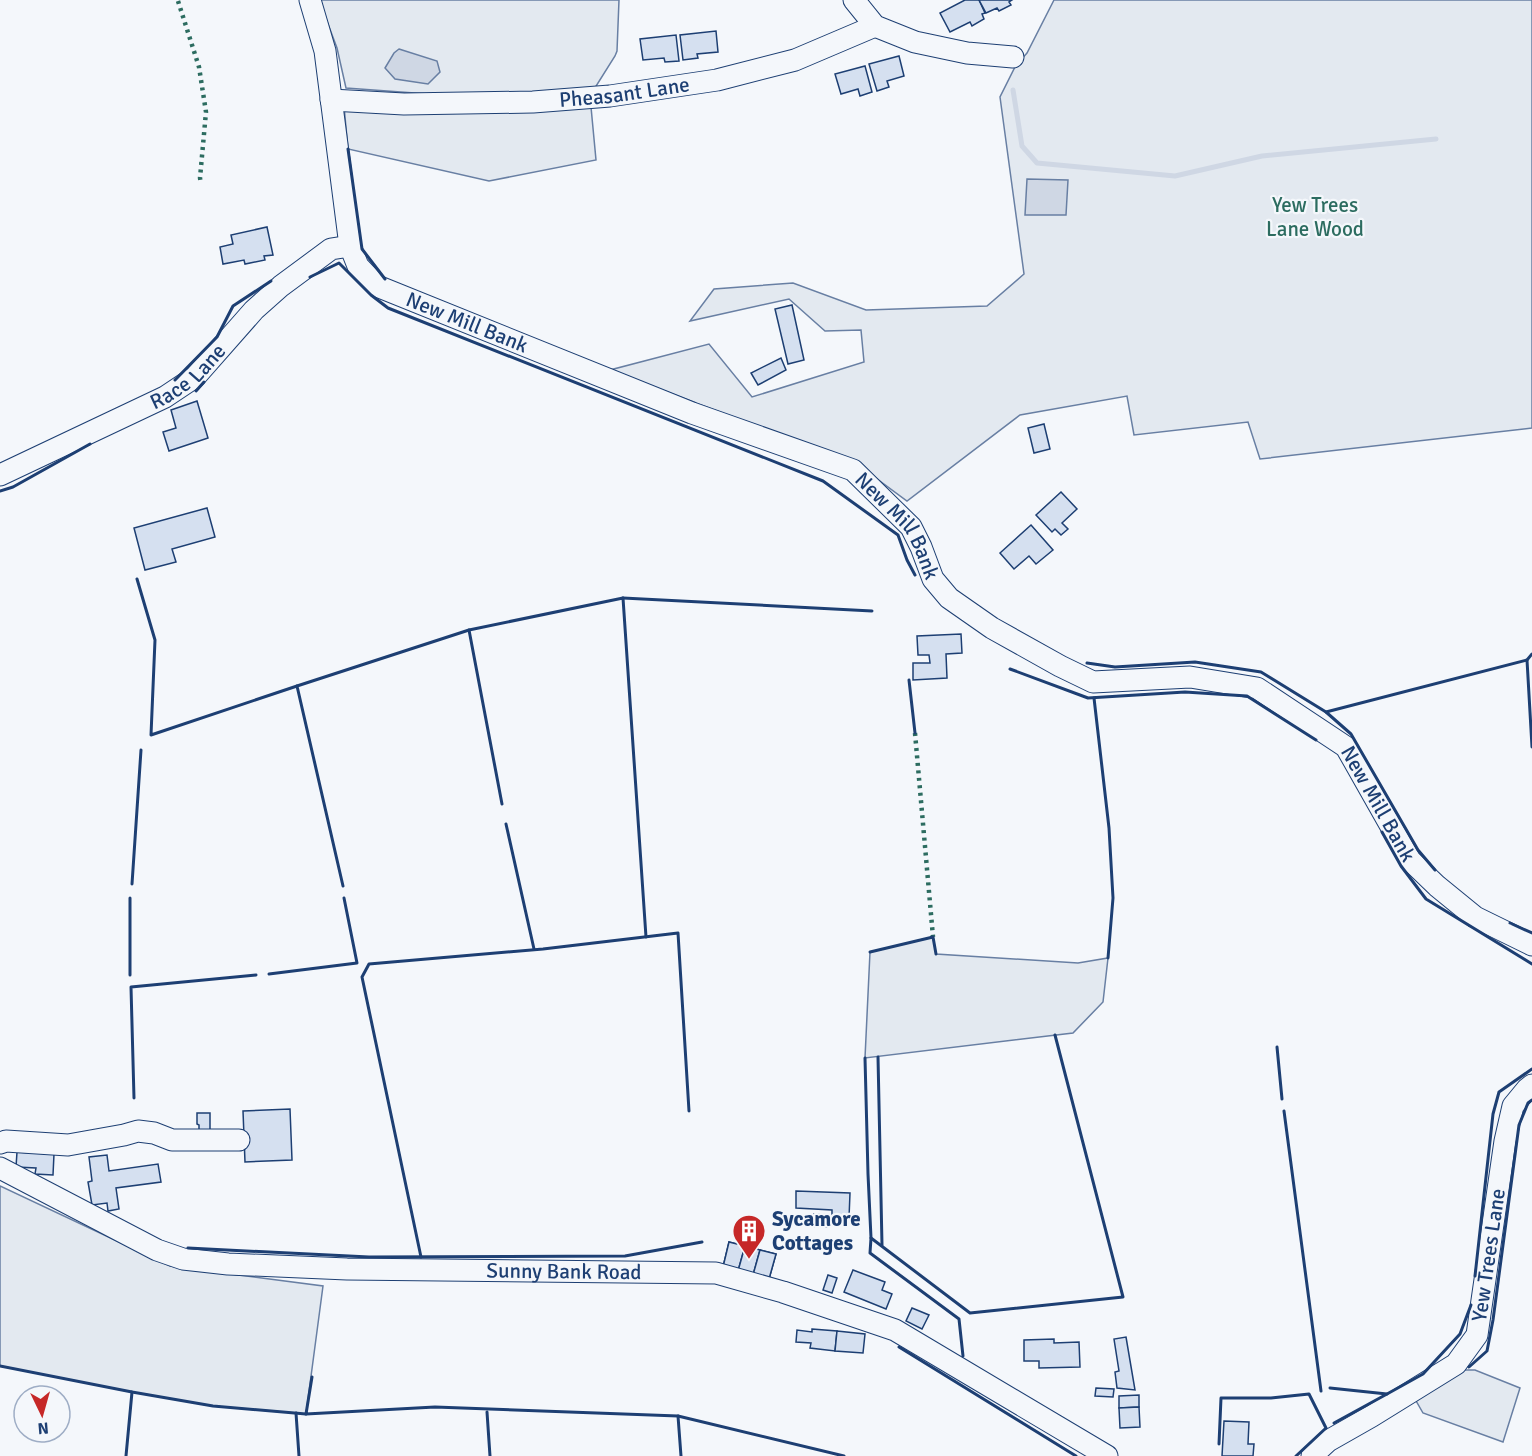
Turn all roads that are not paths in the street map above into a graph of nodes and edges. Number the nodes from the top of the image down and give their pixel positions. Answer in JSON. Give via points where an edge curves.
{"nodes":[{"id":1,"x":310,"y":0,"type":"edge"},
{"id":2,"x":854,"y":0,"type":"edge"},
{"id":3,"x":875,"y":26,"type":"junction"},
{"id":4,"x":1013,"y":57,"type":"dead end"},
{"id":5,"x":331,"y":100,"type":"junction"},
{"id":6,"x":350,"y":246,"type":"junction"},
{"id":7,"x":0,"y":476,"type":"edge"},
{"id":8,"x":1532,"y":945,"type":"edge"},
{"id":9,"x":1532,"y":1085,"type":"edge"},
{"id":10,"x":239,"y":1140,"type":"dead end"},
{"id":11,"x":0,"y":1143,"type":"edge"},
{"id":12,"x":0,"y":1168,"type":"edge"},
{"id":13,"x":1107,"y":1456,"type":"edge"},
{"id":14,"x":1312,"y":1456,"type":"edge"}],
"edges":[{"from":1,"to":5,"type":"street","name":"New Mill Bank","via":[[325,51]]},
{"from":2,"to":3,"type":"street"},
{"from":3,"to":4,"type":"street","via":[[915,42],[967,53]]},
{"from":3,"to":5,"type":"street","name":"Pheasant Lane","via":[[795,60],[717,80],[610,96],[533,102],[404,104]]},
{"from":5,"to":6,"type":"street","name":"New Mill Bank"},
{"from":6,"to":7,"type":"street","name":"Race Lane","via":[[331,249],[281,286],[254,310],[195,377],[165,397]]},
{"from":6,"to":8,"type":"street","name":"New Mill Bank","via":[[357,266],[377,286],[692,412],[853,470],[911,527],[933,579],[949,598],[992,628],[1060,666],[1093,682],[1190,677],[1257,688],[1346,747],[1410,860],[1437,886],[1474,918]]},
{"from":9,"to":14,"type":"street","name":"Yew Trees Lane","via":[[1513,1106],[1505,1141],[1477,1335],[1456,1364],[1328,1441]]},
{"from":10,"to":11,"type":"street","via":[[172,1140],[138,1131],[68,1145]]},
{"from":12,"to":13,"type":"street","name":"Sunny Bank Road","via":[[183,1260],[347,1269],[716,1273],[895,1330]]}]}
